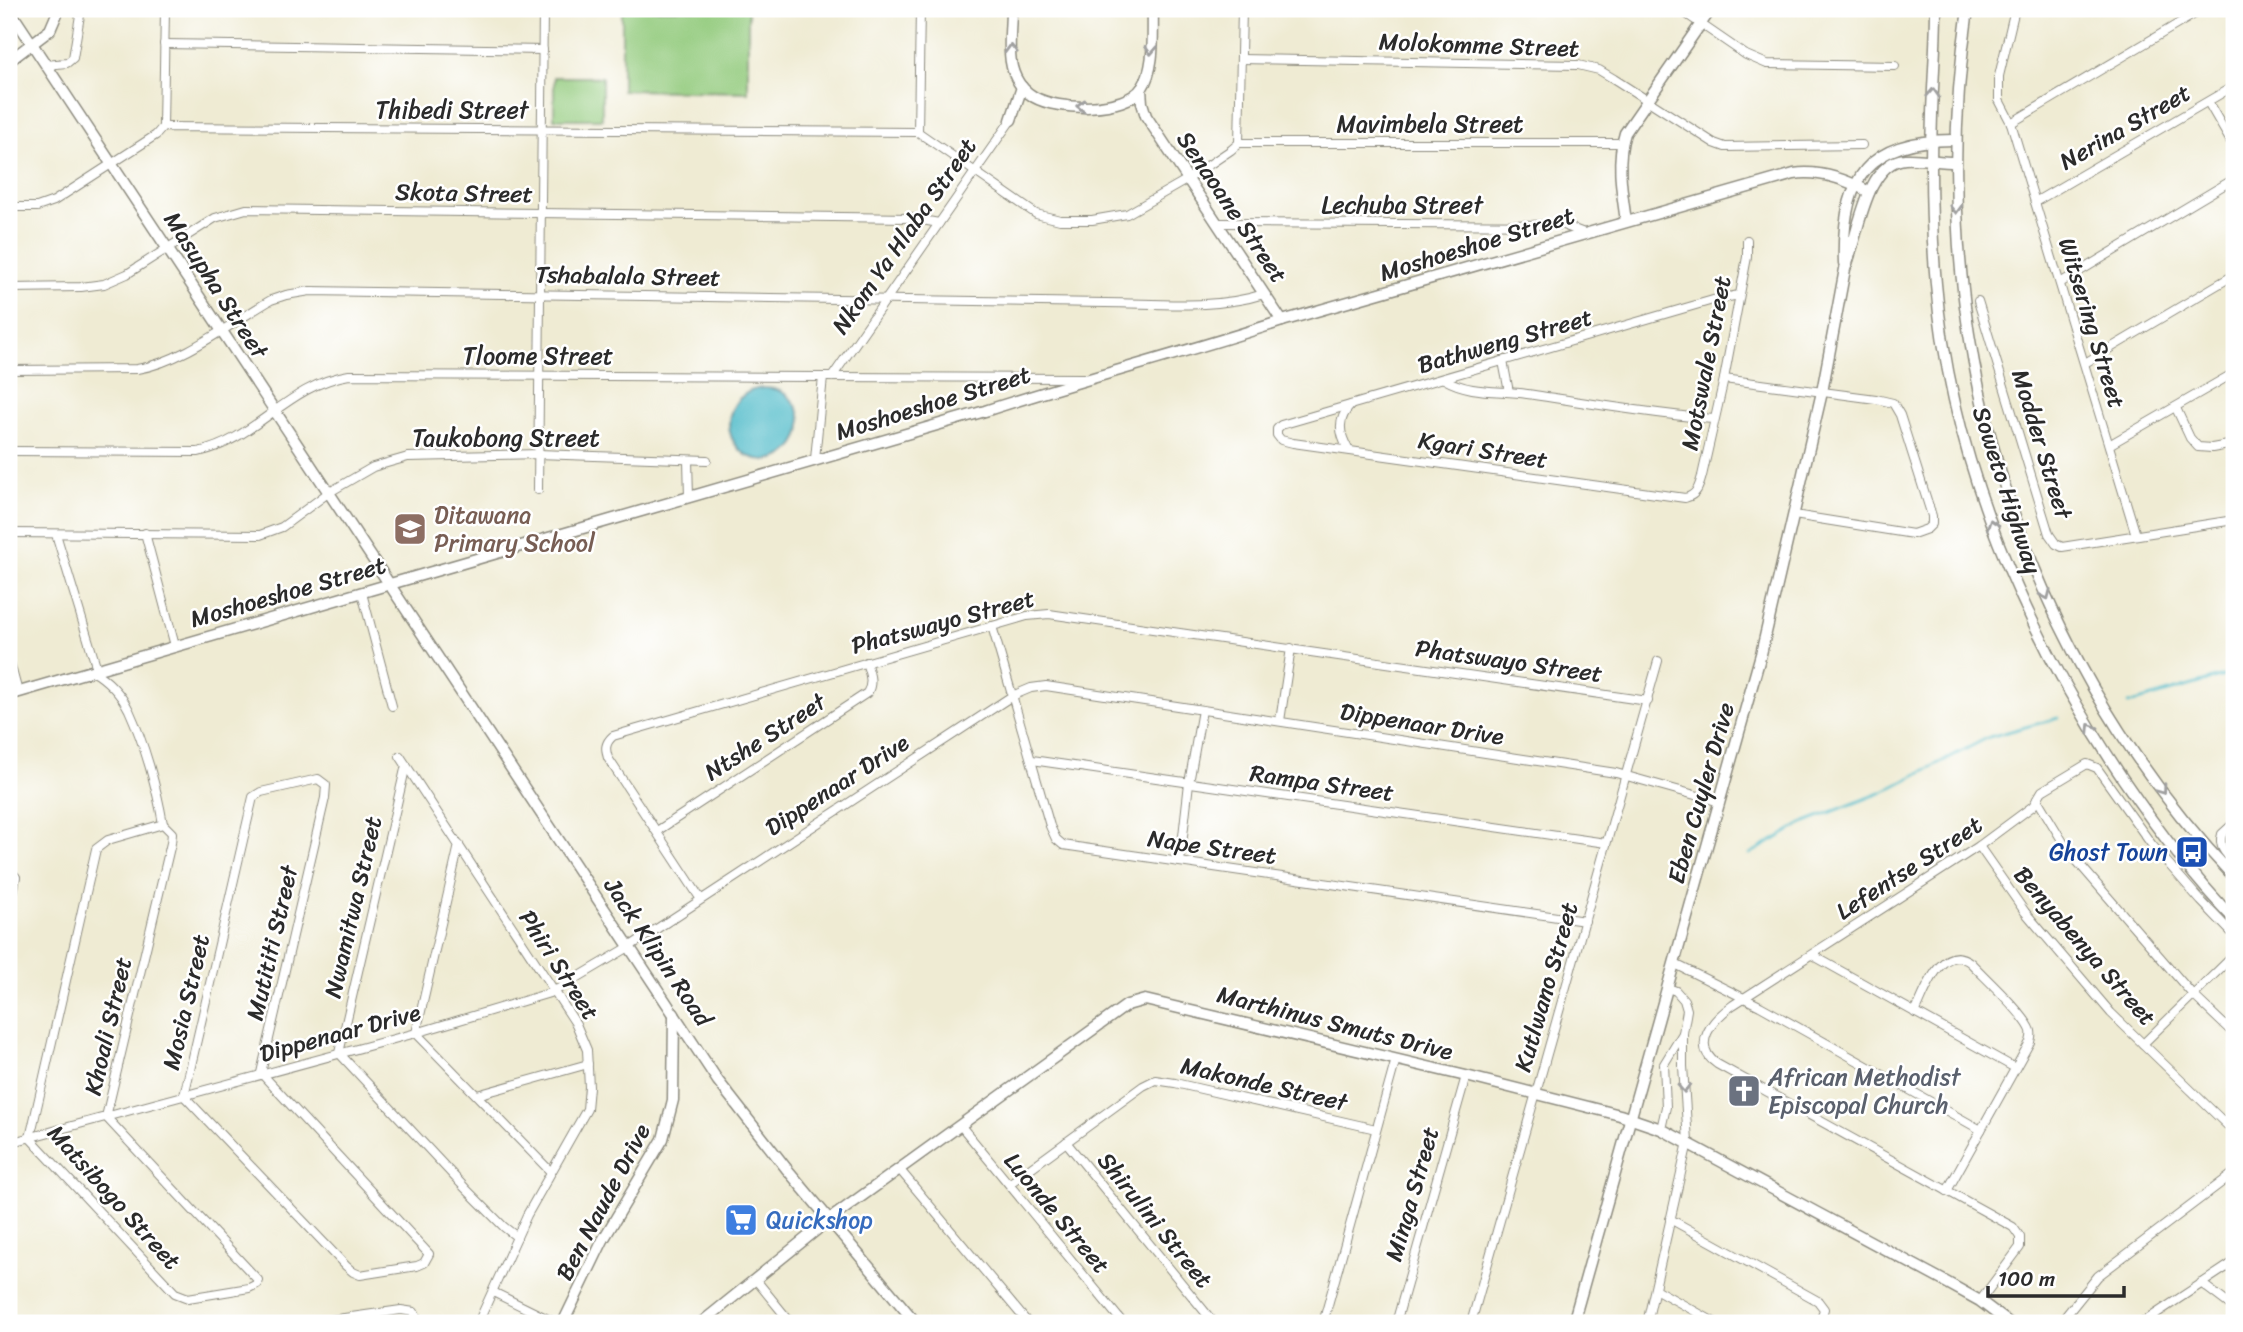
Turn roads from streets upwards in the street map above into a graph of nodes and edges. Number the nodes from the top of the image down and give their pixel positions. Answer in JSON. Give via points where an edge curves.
{"nodes":[{"id":1,"x":9,"y":9,"type":"edge"},
{"id":2,"x":59,"y":9,"type":"edge"},
{"id":3,"x":81,"y":9,"type":"edge"},
{"id":4,"x":164,"y":9,"type":"edge"},
{"id":5,"x":543,"y":9,"type":"edge"},
{"id":6,"x":920,"y":9,"type":"edge"},
{"id":7,"x":1011,"y":9,"type":"edge"},
{"id":8,"x":1153,"y":9,"type":"edge"},
{"id":9,"x":1242,"y":9,"type":"edge"},
{"id":10,"x":1679,"y":9,"type":"edge"},
{"id":11,"x":1711,"y":9,"type":"edge"},
{"id":12,"x":1936,"y":9,"type":"edge"},
{"id":13,"x":1968,"y":9,"type":"edge"},
{"id":14,"x":2014,"y":9,"type":"edge"},
{"id":15,"x":2203,"y":9,"type":"edge"},
{"id":16,"x":1700,"y":24,"type":"junction"},
{"id":17,"x":164,"y":44,"type":"junction"},
{"id":18,"x":33,"y":45,"type":"junction"},
{"id":19,"x":543,"y":50,"type":"junction"},
{"id":20,"x":1241,"y":60,"type":"junction"},
{"id":21,"x":9,"y":61,"type":"edge"},
{"id":22,"x":46,"y":65,"type":"junction"},
{"id":23,"x":1895,"y":66,"type":"dead end"},
{"id":24,"x":2234,"y":86,"type":"edge"},
{"id":25,"x":1022,"y":87,"type":"junction"},
{"id":26,"x":1141,"y":89,"type":"junction"},
{"id":27,"x":1038,"y":99,"type":"junction"},
{"id":28,"x":1124,"y":101,"type":"junction"},
{"id":29,"x":1648,"y":101,"type":"junction"},
{"id":30,"x":2208,"y":102,"type":"junction"},
{"id":31,"x":1146,"y":116,"type":"junction"},
{"id":32,"x":1011,"y":120,"type":"junction"},
{"id":33,"x":2011,"y":123,"type":"junction"},
{"id":34,"x":163,"y":127,"type":"junction"},
{"id":35,"x":542,"y":130,"type":"junction"},
{"id":36,"x":918,"y":132,"type":"junction"},
{"id":37,"x":1931,"y":140,"type":"junction"},
{"id":38,"x":1956,"y":141,"type":"junction"},
{"id":39,"x":1239,"y":143,"type":"junction"},
{"id":40,"x":1622,"y":143,"type":"junction"},
{"id":41,"x":1862,"y":145,"type":"dead end"},
{"id":42,"x":2234,"y":147,"type":"edge"},
{"id":43,"x":1931,"y":162,"type":"junction"},
{"id":44,"x":1955,"y":162,"type":"junction"},
{"id":45,"x":111,"y":164,"type":"junction"},
{"id":46,"x":974,"y":173,"type":"junction"},
{"id":47,"x":1188,"y":178,"type":"junction"},
{"id":48,"x":2234,"y":179,"type":"edge"},
{"id":49,"x":1855,"y":184,"type":"junction"},
{"id":50,"x":1868,"y":191,"type":"junction"},
{"id":51,"x":2035,"y":202,"type":"junction"},
{"id":52,"x":9,"y":207,"type":"edge"},
{"id":53,"x":541,"y":213,"type":"junction"},
{"id":54,"x":1626,"y":221,"type":"junction"},
{"id":55,"x":939,"y":223,"type":"junction"},
{"id":56,"x":1217,"y":223,"type":"junction"},
{"id":57,"x":1584,"y":233,"type":"junction"},
{"id":58,"x":1747,"y":240,"type":"dead end"},
{"id":59,"x":166,"y":248,"type":"junction"},
{"id":60,"x":1845,"y":268,"type":"junction"},
{"id":61,"x":2234,"y":275,"type":"edge"},
{"id":62,"x":2060,"y":283,"type":"junction"},
{"id":63,"x":9,"y":288,"type":"edge"},
{"id":64,"x":540,"y":294,"type":"junction"},
{"id":65,"x":1265,"y":294,"type":"junction"},
{"id":66,"x":1739,"y":295,"type":"junction"},
{"id":67,"x":885,"y":300,"type":"junction"},
{"id":68,"x":1978,"y":301,"type":"dead end"},
{"id":69,"x":1282,"y":321,"type":"junction"},
{"id":70,"x":220,"y":330,"type":"junction"},
{"id":71,"x":1503,"y":361,"type":"junction"},
{"id":72,"x":2085,"y":363,"type":"junction"},
{"id":73,"x":9,"y":370,"type":"edge"},
{"id":74,"x":2234,"y":373,"type":"edge"},
{"id":75,"x":539,"y":375,"type":"junction"},
{"id":76,"x":827,"y":377,"type":"junction"},
{"id":77,"x":1087,"y":378,"type":"junction"},
{"id":78,"x":1444,"y":379,"type":"junction"},
{"id":79,"x":1724,"y":379,"type":"junction"},
{"id":80,"x":1509,"y":392,"type":"junction"},
{"id":81,"x":1822,"y":392,"type":"junction"},
{"id":82,"x":1351,"y":405,"type":"junction"},
{"id":83,"x":2176,"y":408,"type":"junction"},
{"id":84,"x":273,"y":410,"type":"junction"},
{"id":85,"x":1713,"y":419,"type":"junction"},
{"id":86,"x":1282,"y":425,"type":"joint"},
{"id":87,"x":2234,"y":444,"type":"edge"},
{"id":88,"x":2109,"y":445,"type":"junction"},
{"id":89,"x":1348,"y":449,"type":"junction"},
{"id":90,"x":9,"y":451,"type":"edge"},
{"id":91,"x":538,"y":454,"type":"junction"},
{"id":92,"x":815,"y":459,"type":"junction"},
{"id":93,"x":688,"y":460,"type":"junction"},
{"id":94,"x":707,"y":460,"type":"dead end"},
{"id":95,"x":538,"y":490,"type":"dead end"},
{"id":96,"x":1696,"y":492,"type":"joint"},
{"id":97,"x":328,"y":494,"type":"junction"},
{"id":98,"x":689,"y":497,"type":"junction"},
{"id":99,"x":1794,"y":515,"type":"junction"},
{"id":100,"x":2234,"y":520,"type":"edge"},
{"id":101,"x":9,"y":533,"type":"edge"},
{"id":102,"x":145,"y":533,"type":"junction"},
{"id":103,"x":56,"y":534,"type":"junction"},
{"id":104,"x":2136,"y":536,"type":"junction"},
{"id":105,"x":388,"y":585,"type":"junction"},
{"id":106,"x":362,"y":593,"type":"junction"},
{"id":107,"x":992,"y":626,"type":"junction"},
{"id":108,"x":175,"y":646,"type":"junction"},
{"id":109,"x":1291,"y":648,"type":"junction"},
{"id":110,"x":9,"y":659,"type":"edge"},
{"id":111,"x":1658,"y":661,"type":"dead end"},
{"id":112,"x":866,"y":662,"type":"junction"},
{"id":113,"x":94,"y":670,"type":"junction"},
{"id":114,"x":14,"y":693,"type":"edge"},
{"id":115,"x":1012,"y":696,"type":"junction"},
{"id":116,"x":1648,"y":701,"type":"junction"},
{"id":117,"x":392,"y":706,"type":"dead end"},
{"id":118,"x":1202,"y":710,"type":"junction"},
{"id":119,"x":1280,"y":721,"type":"junction"},
{"id":120,"x":400,"y":756,"type":"dead end"},
{"id":121,"x":1032,"y":760,"type":"junction"},
{"id":122,"x":406,"y":765,"type":"junction"},
{"id":123,"x":1627,"y":776,"type":"junction"},
{"id":124,"x":311,"y":780,"type":"joint"},
{"id":125,"x":1189,"y":783,"type":"junction"},
{"id":126,"x":2037,"y":799,"type":"junction"},
{"id":127,"x":1720,"y":802,"type":"junction"},
{"id":128,"x":2234,"y":823,"type":"edge"},
{"id":129,"x":163,"y":824,"type":"junction"},
{"id":130,"x":657,"y":831,"type":"junction"},
{"id":131,"x":1606,"y":843,"type":"junction"},
{"id":132,"x":459,"y":845,"type":"junction"},
{"id":133,"x":1979,"y":846,"type":"junction"},
{"id":134,"x":1180,"y":862,"type":"junction"},
{"id":135,"x":2234,"y":862,"type":"edge"},
{"id":136,"x":9,"y":870,"type":"edge"},
{"id":137,"x":2234,"y":877,"type":"edge"},
{"id":138,"x":700,"y":898,"type":"junction"},
{"id":139,"x":9,"y":914,"type":"edge"},
{"id":140,"x":2234,"y":919,"type":"edge"},
{"id":141,"x":1585,"y":921,"type":"junction"},
{"id":142,"x":2234,"y":935,"type":"edge"},
{"id":143,"x":629,"y":947,"type":"junction"},
{"id":144,"x":1812,"y":955,"type":"junction"},
{"id":145,"x":2234,"y":955,"type":"edge"},
{"id":146,"x":1675,"y":964,"type":"junction"},
{"id":147,"x":1668,"y":988,"type":"junction"},
{"id":148,"x":553,"y":992,"type":"junction"},
{"id":149,"x":2193,"y":995,"type":"junction"},
{"id":150,"x":1745,"y":998,"type":"junction"},
{"id":151,"x":1914,"y":1013,"type":"junction"},
{"id":152,"x":674,"y":1014,"type":"junction"},
{"id":153,"x":416,"y":1033,"type":"junction"},
{"id":154,"x":1683,"y":1033,"type":"junction"},
{"id":155,"x":2234,"y":1034,"type":"edge"},
{"id":156,"x":2143,"y":1044,"type":"junction"},
{"id":157,"x":339,"y":1053,"type":"junction"},
{"id":158,"x":1395,"y":1059,"type":"junction"},
{"id":159,"x":588,"y":1064,"type":"junction"},
{"id":160,"x":2015,"y":1068,"type":"junction"},
{"id":161,"x":261,"y":1073,"type":"junction"},
{"id":162,"x":1466,"y":1076,"type":"junction"},
{"id":163,"x":1536,"y":1094,"type":"junction"},
{"id":164,"x":184,"y":1096,"type":"junction"},
{"id":165,"x":477,"y":1096,"type":"junction"},
{"id":166,"x":106,"y":1117,"type":"junction"},
{"id":167,"x":1631,"y":1119,"type":"junction"},
{"id":168,"x":2227,"y":1125,"type":"dead end"},
{"id":169,"x":961,"y":1126,"type":"junction"},
{"id":170,"x":1376,"y":1129,"type":"junction"},
{"id":171,"x":1661,"y":1129,"type":"junction"},
{"id":172,"x":1981,"y":1130,"type":"junction"},
{"id":173,"x":30,"y":1138,"type":"junction"},
{"id":174,"x":1066,"y":1142,"type":"junction"},
{"id":175,"x":1688,"y":1142,"type":"junction"},
{"id":176,"x":9,"y":1143,"type":"edge"},
{"id":177,"x":900,"y":1170,"type":"junction"},
{"id":178,"x":551,"y":1172,"type":"junction"},
{"id":179,"x":2234,"y":1173,"type":"edge"},
{"id":180,"x":1009,"y":1184,"type":"junction"},
{"id":181,"x":1947,"y":1191,"type":"junction"},
{"id":182,"x":830,"y":1219,"type":"junction"},
{"id":183,"x":1670,"y":1219,"type":"junction"},
{"id":184,"x":517,"y":1237,"type":"junction"},
{"id":185,"x":2234,"y":1262,"type":"edge"},
{"id":186,"x":755,"y":1280,"type":"junction"},
{"id":187,"x":2201,"y":1283,"type":"junction"},
{"id":188,"x":249,"y":1289,"type":"joint"},
{"id":189,"x":1655,"y":1289,"type":"junction"},
{"id":190,"x":493,"y":1292,"type":"junction"},
{"id":191,"x":1980,"y":1301,"type":"junction"},
{"id":192,"x":2234,"y":1308,"type":"edge"},
{"id":193,"x":309,"y":1323,"type":"edge"},
{"id":194,"x":419,"y":1323,"type":"edge"},
{"id":195,"x":478,"y":1323,"type":"edge"},
{"id":196,"x":556,"y":1323,"type":"edge"},
{"id":197,"x":563,"y":1323,"type":"edge"},
{"id":198,"x":701,"y":1323,"type":"edge"},
{"id":199,"x":791,"y":1323,"type":"edge"},
{"id":200,"x":916,"y":1323,"type":"edge"},
{"id":201,"x":1028,"y":1323,"type":"edge"},
{"id":202,"x":1124,"y":1323,"type":"edge"},
{"id":203,"x":1214,"y":1323,"type":"edge"},
{"id":204,"x":1323,"y":1323,"type":"edge"},
{"id":205,"x":1396,"y":1323,"type":"edge"},
{"id":206,"x":1471,"y":1323,"type":"edge"},
{"id":207,"x":1573,"y":1323,"type":"edge"},
{"id":208,"x":1647,"y":1323,"type":"edge"},
{"id":209,"x":1716,"y":1323,"type":"edge"},
{"id":210,"x":1820,"y":1323,"type":"edge"},
{"id":211,"x":2009,"y":1323,"type":"edge"},
{"id":212,"x":2060,"y":1323,"type":"edge"},
{"id":213,"x":2143,"y":1323,"type":"edge"}],
"edges":[{"from":1,"to":18,"type":"street","name":"Masupha Street"},
{"from":2,"to":18,"type":"street","via":[[50,30]]},
{"from":3,"to":22,"type":"street","via":[[73,58],[67,64]]},
{"from":4,"to":17,"type":"street"},
{"from":5,"to":19,"type":"street"},
{"from":6,"to":36,"type":"street"},
{"from":25,"to":7,"type":"street","one_way":true,"via":[[1012,66]]},
{"from":8,"to":26,"type":"street","one_way":true,"via":[[1150,61]]},
{"from":9,"to":20,"type":"street"},
{"from":10,"to":16,"type":"street"},
{"from":11,"to":16,"type":"street"},
{"from":37,"to":12,"type":"street","name":"Soweto Highway","one_way":true},
{"from":13,"to":38,"type":"street","name":"Soweto Highway"},
{"from":14,"to":33,"type":"street","name":"Witsering Street","via":[[1998,93]]},
{"from":15,"to":33,"type":"street"},
{"from":16,"to":23,"type":"street","via":[[1767,64]]},
{"from":16,"to":29,"type":"street"},
{"from":17,"to":19,"type":"street"},
{"from":17,"to":34,"type":"street"},
{"from":18,"to":21,"type":"street"},
{"from":18,"to":22,"type":"street","name":"Masupha Street"},
{"from":19,"to":35,"type":"street"},
{"from":20,"to":29,"type":"street","name":"Molokomme Street","via":[[1578,65],[1599,70]]},
{"from":20,"to":39,"type":"street"},
{"from":22,"to":45,"type":"street","name":"Masupha Street"},
{"from":24,"to":30,"type":"street","name":"Nerina Street"},
{"from":25,"to":27,"type":"street"},
{"from":25,"to":32,"type":"street","name":"Nkom Ya Hlaba Street"},
{"from":26,"to":28,"type":"street"},
{"from":26,"to":31,"type":"street","name":"Senaoane Street"},
{"from":28,"to":27,"type":"street","one_way":true,"via":[[1075,107]]},
{"from":27,"to":32,"type":"street","name":"Nkom Ya Hlaba Street"},
{"from":28,"to":31,"type":"street","name":"Senaoane Street"},
{"from":29,"to":40,"type":"street"},
{"from":29,"to":41,"type":"street","name":"Molokomme Street","via":[[1725,147]]},
{"from":30,"to":42,"type":"street"},
{"from":30,"to":51,"type":"street","name":"Nerina Street"},
{"from":31,"to":47,"type":"street","name":"Senaoane Street"},
{"from":32,"to":46,"type":"street","name":"Nkom Ya Hlaba Street"},
{"from":33,"to":51,"type":"street","name":"Witsering Street"},
{"from":34,"to":35,"type":"street","name":"Thibedi Street"},
{"from":34,"to":45,"type":"street"},
{"from":35,"to":36,"type":"street","name":"Thibedi Street"},
{"from":35,"to":53,"type":"street"},
{"from":36,"to":46,"type":"street"},
{"from":37,"to":38,"type":"street"},
{"from":37,"to":43,"type":"street","name":"Soweto Highway"},
{"from":37,"to":49,"type":"street","via":[[1891,149],[1869,165]]},
{"from":38,"to":44,"type":"street","name":"Soweto Highway"},
{"from":39,"to":40,"type":"street","name":"Mavimbela Street"},
{"from":39,"to":47,"type":"street"},
{"from":40,"to":54,"type":"street"},
{"from":43,"to":44,"type":"street","name":"Eben Cuyler Drive"},
{"from":43,"to":50,"type":"street","name":"Eben Cuyler Drive","via":[[1909,159],[1891,164]]},
{"from":140,"to":43,"type":"street","name":"Soweto Highway","one_way":true,"via":[[2163,838],[2105,751],[2058,673],[2009,570],[1965,441],[1951,377],[1936,282]]},
{"from":44,"to":137,"type":"street","name":"Soweto Highway","one_way":true,"via":[[1961,282],[1975,374],[1991,445],[2032,564],[2077,659],[2116,724],[2183,818]]},
{"from":45,"to":52,"type":"street","via":[[46,205]]},
{"from":45,"to":59,"type":"street","name":"Masupha Street"},
{"from":46,"to":47,"type":"street","via":[[1036,214],[1060,220],[1127,214]]},
{"from":46,"to":55,"type":"street","name":"Nkom Ya Hlaba Street"},
{"from":47,"to":56,"type":"street","name":"Senaoane Street"},
{"from":48,"to":62,"type":"street"},
{"from":49,"to":50,"type":"street","name":"Moshoeshoe Street"},
{"from":49,"to":54,"type":"street","name":"Moshoeshoe Street","via":[[1804,173]]},
{"from":49,"to":60,"type":"street","name":"Eben Cuyler Drive"},
{"from":50,"to":60,"type":"street","name":"Eben Cuyler Drive"},
{"from":51,"to":62,"type":"street","name":"Witsering Street"},
{"from":53,"to":55,"type":"street","name":"Skota Street","via":[[912,218]]},
{"from":53,"to":59,"type":"street","name":"Skota Street","via":[[246,209],[215,218]]},
{"from":53,"to":64,"type":"street"},
{"from":54,"to":57,"type":"street","name":"Moshoeshoe Street"},
{"from":55,"to":67,"type":"street","name":"Nkom Ya Hlaba Street"},
{"from":56,"to":57,"type":"street","name":"Lechuba Street","via":[[1563,225]]},
{"from":56,"to":65,"type":"street","name":"Senaoane Street"},
{"from":57,"to":69,"type":"street","name":"Moshoeshoe Street"},
{"from":58,"to":66,"type":"street","name":"Motswale Street"},
{"from":59,"to":63,"type":"street","name":"Skota Street","via":[[104,284]]},
{"from":59,"to":70,"type":"street","name":"Masupha Street"},
{"from":60,"to":81,"type":"street","name":"Eben Cuyler Drive"},
{"from":61,"to":72,"type":"street"},
{"from":62,"to":72,"type":"street","name":"Witsering Street"},
{"from":64,"to":67,"type":"street","name":"Tshabalala Street"},
{"from":64,"to":70,"type":"street","name":"Tshabalala Street","via":[[298,292],[271,300]]},
{"from":64,"to":75,"type":"street"},
{"from":65,"to":67,"type":"street","name":"Tshabalala Street","via":[[1222,303]]},
{"from":65,"to":69,"type":"street","name":"Senaoane Street"},
{"from":66,"to":71,"type":"street","name":"Bathweng Street"},
{"from":66,"to":79,"type":"street","name":"Motswale Street"},
{"from":67,"to":76,"type":"street","name":"Nkom Ya Hlaba Street"},
{"from":68,"to":104,"type":"street","name":"Modder Street","via":[[2051,540],[2062,547]]},
{"from":69,"to":77,"type":"street","name":"Moshoeshoe Street"},
{"from":70,"to":73,"type":"street","name":"Tshabalala Street","via":[[154,366]]},
{"from":70,"to":84,"type":"street","name":"Masupha Street"},
{"from":71,"to":78,"type":"street","name":"Bathweng Street"},
{"from":71,"to":80,"type":"street"},
{"from":72,"to":88,"type":"street","name":"Witsering Street"},
{"from":74,"to":83,"type":"street"},
{"from":75,"to":76,"type":"street","name":"Tloome Street"},
{"from":75,"to":84,"type":"street","name":"Tloome Street","via":[[349,375],[312,386]]},
{"from":75,"to":91,"type":"street"},
{"from":76,"to":77,"type":"street","name":"Tloome Street"},
{"from":76,"to":92,"type":"street","name":"Nkom Ya Hlaba Street"},
{"from":77,"to":92,"type":"street","name":"Moshoeshoe Street"},
{"from":78,"to":80,"type":"street","via":[[1474,390]]},
{"from":78,"to":82,"type":"street","name":"Bathweng Street"},
{"from":79,"to":81,"type":"street"},
{"from":79,"to":85,"type":"street","name":"Motswale Street"},
{"from":80,"to":85,"type":"street"},
{"from":81,"to":99,"type":"street","name":"Eben Cuyler Drive"},
{"from":81,"to":99,"type":"street","via":[[1888,401],[1896,407],[1932,524],[1913,534]]},
{"from":82,"to":86,"type":"street","name":"Bathweng Street"},
{"from":82,"to":89,"type":"street","via":[[1340,425]]},
{"from":83,"to":87,"type":"street","via":[[2198,447]]},
{"from":83,"to":88,"type":"street"},
{"from":84,"to":90,"type":"street","name":"Tloome Street","via":[[228,443],[198,452]]},
{"from":84,"to":97,"type":"street","name":"Masupha Street"},
{"from":85,"to":96,"type":"street","name":"Motswale Street"},
{"from":86,"to":89,"type":"street","name":"Kgari Street","via":[[1277,433],[1281,439]]},
{"from":88,"to":104,"type":"street","name":"Witsering Street"},
{"from":89,"to":96,"type":"street","name":"Kgari Street","via":[[1685,498]]},
{"from":91,"to":93,"type":"street","name":"Taukobong Street"},
{"from":91,"to":95,"type":"street"},
{"from":91,"to":97,"type":"street","name":"Taukobong Street","via":[[408,457],[373,467]]},
{"from":92,"to":98,"type":"street","name":"Moshoeshoe Street"},
{"from":93,"to":94,"type":"street","name":"Taukobong Street"},
{"from":93,"to":98,"type":"street"},
{"from":97,"to":102,"type":"street","name":"Taukobong Street","via":[[282,527],[260,536]]},
{"from":97,"to":105,"type":"street","name":"Masupha Street"},
{"from":98,"to":105,"type":"street","name":"Moshoeshoe Street"},
{"from":99,"to":127,"type":"street","name":"Eben Cuyler Drive","via":[[1765,642]]},
{"from":100,"to":104,"type":"street","name":"Modder Street"},
{"from":101,"to":103,"type":"street","name":"Taukobong Street"},
{"from":102,"to":103,"type":"street","name":"Taukobong Street"},
{"from":102,"to":108,"type":"street"},
{"from":103,"to":113,"type":"street"},
{"from":105,"to":106,"type":"street","name":"Moshoeshoe Street"},
{"from":105,"to":143,"type":"street","name":"Jack Klipin Road"},
{"from":106,"to":108,"type":"street","name":"Moshoeshoe Street"},
{"from":106,"to":117,"type":"street"},
{"from":107,"to":109,"type":"street","name":"Phatswayo Street","via":[[1049,614]]},
{"from":107,"to":112,"type":"street","name":"Phatswayo Street"},
{"from":107,"to":115,"type":"street","name":"Nape Street"},
{"from":108,"to":113,"type":"street","name":"Moshoeshoe Street"},
{"from":109,"to":116,"type":"street","name":"Phatswayo Street"},
{"from":109,"to":119,"type":"street"},
{"from":110,"to":114,"type":"street"},
{"from":111,"to":116,"type":"street","name":"Kutlwano Street"},
{"from":112,"to":130,"type":"street","name":"Ntshe Street","via":[[871,681],[867,693]]},
{"from":112,"to":130,"type":"street","name":"Phatswayo Street","via":[[613,736],[606,744],[608,758]]},
{"from":113,"to":114,"type":"street","name":"Moshoeshoe Street"},
{"from":113,"to":129,"type":"street","name":"Khoali Street","via":[[129,710]]},
{"from":115,"to":118,"type":"street","name":"Dippenaar Drive","via":[[1046,686]]},
{"from":115,"to":121,"type":"street","name":"Nape Street"},
{"from":115,"to":138,"type":"street","name":"Dippenaar Drive"},
{"from":116,"to":123,"type":"street","name":"Kutlwano Street"},
{"from":118,"to":119,"type":"street","name":"Dippenaar Drive"},
{"from":118,"to":125,"type":"street"},
{"from":119,"to":123,"type":"street","name":"Dippenaar Drive"},
{"from":120,"to":122,"type":"street","name":"Phiri Street"},
{"from":121,"to":125,"type":"street","name":"Rampa Street"},
{"from":121,"to":134,"type":"street","name":"Nape Street","via":[[1050,826],[1060,843]]},
{"from":122,"to":132,"type":"street","name":"Phiri Street"},
{"from":122,"to":157,"type":"street","name":"Nwamitwa Street"},
{"from":123,"to":127,"type":"street","name":"Dippenaar Drive"},
{"from":123,"to":131,"type":"street","name":"Kutlwano Street"},
{"from":124,"to":161,"type":"street","name":"Mutititi Street","via":[[324,782],[325,798]]},
{"from":124,"to":164,"type":"street","name":"Mosia Street","via":[[253,797]]},
{"from":125,"to":131,"type":"street","name":"Rampa Street"},
{"from":125,"to":134,"type":"street"},
{"from":126,"to":133,"type":"street","name":"Lefentse Street"},
{"from":126,"to":142,"type":"street","name":"Lefentse Street","via":[[2042,791],[2088,763],[2097,768],[2152,845]]},
{"from":126,"to":149,"type":"street","via":[[2069,852]]},
{"from":127,"to":146,"type":"street","name":"Eben Cuyler Drive"},
{"from":128,"to":135,"type":"street","via":[[2220,838],[2224,852]]},
{"from":129,"to":166,"type":"street","name":"Khoali Street","via":[[172,833],[171,843]]},
{"from":129,"to":173,"type":"street","name":"Matsibogo Street","via":[[98,845]]},
{"from":130,"to":138,"type":"street","name":"Phatswayo Street"},
{"from":131,"to":141,"type":"street","name":"Kutlwano Street"},
{"from":132,"to":148,"type":"street","name":"Phiri Street"},
{"from":132,"to":153,"type":"street"},
{"from":133,"to":144,"type":"street","name":"Lefentse Street"},
{"from":133,"to":156,"type":"street","name":"Benyabenya Street","via":[[2069,965]]},
{"from":134,"to":141,"type":"street","name":"Nape Street"},
{"from":136,"to":139,"type":"street","via":[[16,877]]},
{"from":138,"to":143,"type":"street","name":"Dippenaar Drive"},
{"from":141,"to":163,"type":"street","name":"Kutlwano Street"},
{"from":143,"to":148,"type":"street","name":"Dippenaar Drive"},
{"from":143,"to":152,"type":"street","name":"Jack Klipin Road"},
{"from":144,"to":150,"type":"street","name":"Lefentse Street"},
{"from":144,"to":151,"type":"street"},
{"from":145,"to":149,"type":"street"},
{"from":146,"to":147,"type":"street","name":"Eben Cuyler Drive"},
{"from":146,"to":150,"type":"street"},
{"from":147,"to":154,"type":"street","via":[[1684,1000]]},
{"from":147,"to":167,"type":"street","name":"Eben Cuyler Drive"},
{"from":148,"to":153,"type":"street","name":"Dippenaar Drive"},
{"from":148,"to":159,"type":"street","name":"Phiri Street","via":[[581,1033]]},
{"from":149,"to":155,"type":"street"},
{"from":149,"to":156,"type":"street"},
{"from":150,"to":172,"type":"street"},
{"from":150,"to":181,"type":"street","name":"Lefentse Street","via":[[1711,1026],[1704,1048],[1710,1060]]},
{"from":151,"to":160,"type":"street"},
{"from":151,"to":160,"type":"street","via":[[1940,964],[1952,958],[1965,959],[2030,1029],[2030,1042]]},
{"from":152,"to":182,"type":"street","name":"Jack Klipin Road","via":[[731,1098]]},
{"from":152,"to":197,"type":"street","name":"Ben Naude Drive","via":[[673,1100],[663,1139],[603,1240]]},
{"from":153,"to":157,"type":"street","name":"Dippenaar Drive"},
{"from":153,"to":165,"type":"street"},
{"from":154,"to":171,"type":"street","via":[[1664,1064],[1666,1107]]},
{"from":154,"to":175,"type":"street","one_way":true},
{"from":156,"to":168,"type":"street","name":"Benyabenya Street"},
{"from":157,"to":161,"type":"street","name":"Dippenaar Drive"},
{"from":157,"to":184,"type":"street"},
{"from":158,"to":162,"type":"street","name":"Marthinus Smuts Drive"},
{"from":158,"to":169,"type":"street","name":"Marthinus Smuts Drive","via":[[1136,1000]]},
{"from":158,"to":170,"type":"street"},
{"from":159,"to":165,"type":"street"},
{"from":159,"to":178,"type":"street","name":"Phiri Street","via":[[587,1109]]},
{"from":160,"to":172,"type":"street"},
{"from":161,"to":164,"type":"street","name":"Dippenaar Drive"},
{"from":161,"to":164,"type":"street","name":"Mosia Street","via":[[427,1250],[426,1261],[360,1275],[353,1272]]},
{"from":162,"to":163,"type":"street","name":"Marthinus Smuts Drive"},
{"from":162,"to":205,"type":"street","name":"Minga Street"},
{"from":163,"to":167,"type":"street","name":"Marthinus Smuts Drive"},
{"from":163,"to":206,"type":"street","name":"Kutlwano Street"},
{"from":164,"to":166,"type":"street","name":"Dippenaar Drive"},
{"from":165,"to":178,"type":"street"},
{"from":166,"to":173,"type":"street","name":"Dippenaar Drive"},
{"from":166,"to":188,"type":"street","name":"Khoali Street","via":[[251,1270],[258,1282]]},
{"from":167,"to":171,"type":"street","name":"Marthinus Smuts Drive"},
{"from":167,"to":207,"type":"street","name":"Eben Cuyler Drive"},
{"from":169,"to":177,"type":"street","name":"Marthinus Smuts Drive"},
{"from":169,"to":180,"type":"street","name":"Luonde Street"},
{"from":170,"to":174,"type":"street","name":"Makonde Street","via":[[1155,1080]]},
{"from":170,"to":204,"type":"street"},
{"from":171,"to":175,"type":"street","name":"Marthinus Smuts Drive"},
{"from":172,"to":181,"type":"street"},
{"from":173,"to":176,"type":"street","name":"Dippenaar Drive"},
{"from":173,"to":188,"type":"street","name":"Matsibogo Street","via":[[175,1293],[188,1298]]},
{"from":174,"to":180,"type":"street","name":"Makonde Street"},
{"from":174,"to":203,"type":"street","name":"Shirulini Street"},
{"from":175,"to":183,"type":"street"},
{"from":175,"to":191,"type":"street","name":"Marthinus Smuts Drive"},
{"from":177,"to":182,"type":"street","name":"Marthinus Smuts Drive"},
{"from":177,"to":201,"type":"street"},
{"from":178,"to":184,"type":"street","name":"Phiri Street"},
{"from":179,"to":212,"type":"street","via":[[2107,1268]]},
{"from":180,"to":202,"type":"street","name":"Luonde Street"},
{"from":181,"to":191,"type":"street","name":"Lefentse Street","via":[[2008,1224],[2020,1237],[2020,1247]]},
{"from":182,"to":186,"type":"street","name":"Marthinus Smuts Drive"},
{"from":182,"to":200,"type":"street","name":"Jack Klipin Road"},
{"from":183,"to":189,"type":"street"},
{"from":183,"to":210,"type":"street","via":[[1818,1301],[1825,1309]]},
{"from":184,"to":190,"type":"street","name":"Phiri Street"},
{"from":185,"to":187,"type":"street"},
{"from":186,"to":198,"type":"street","name":"Marthinus Smuts Drive"},
{"from":186,"to":199,"type":"street"},
{"from":187,"to":192,"type":"street"},
{"from":187,"to":213,"type":"street"},
{"from":189,"to":208,"type":"street"},
{"from":189,"to":209,"type":"street"},
{"from":190,"to":195,"type":"street","name":"Phiri Street"},
{"from":190,"to":196,"type":"street"},
{"from":191,"to":211,"type":"street","name":"Marthinus Smuts Drive"},
{"from":193,"to":194,"type":"street","via":[[401,1310],[414,1312]]}]}
